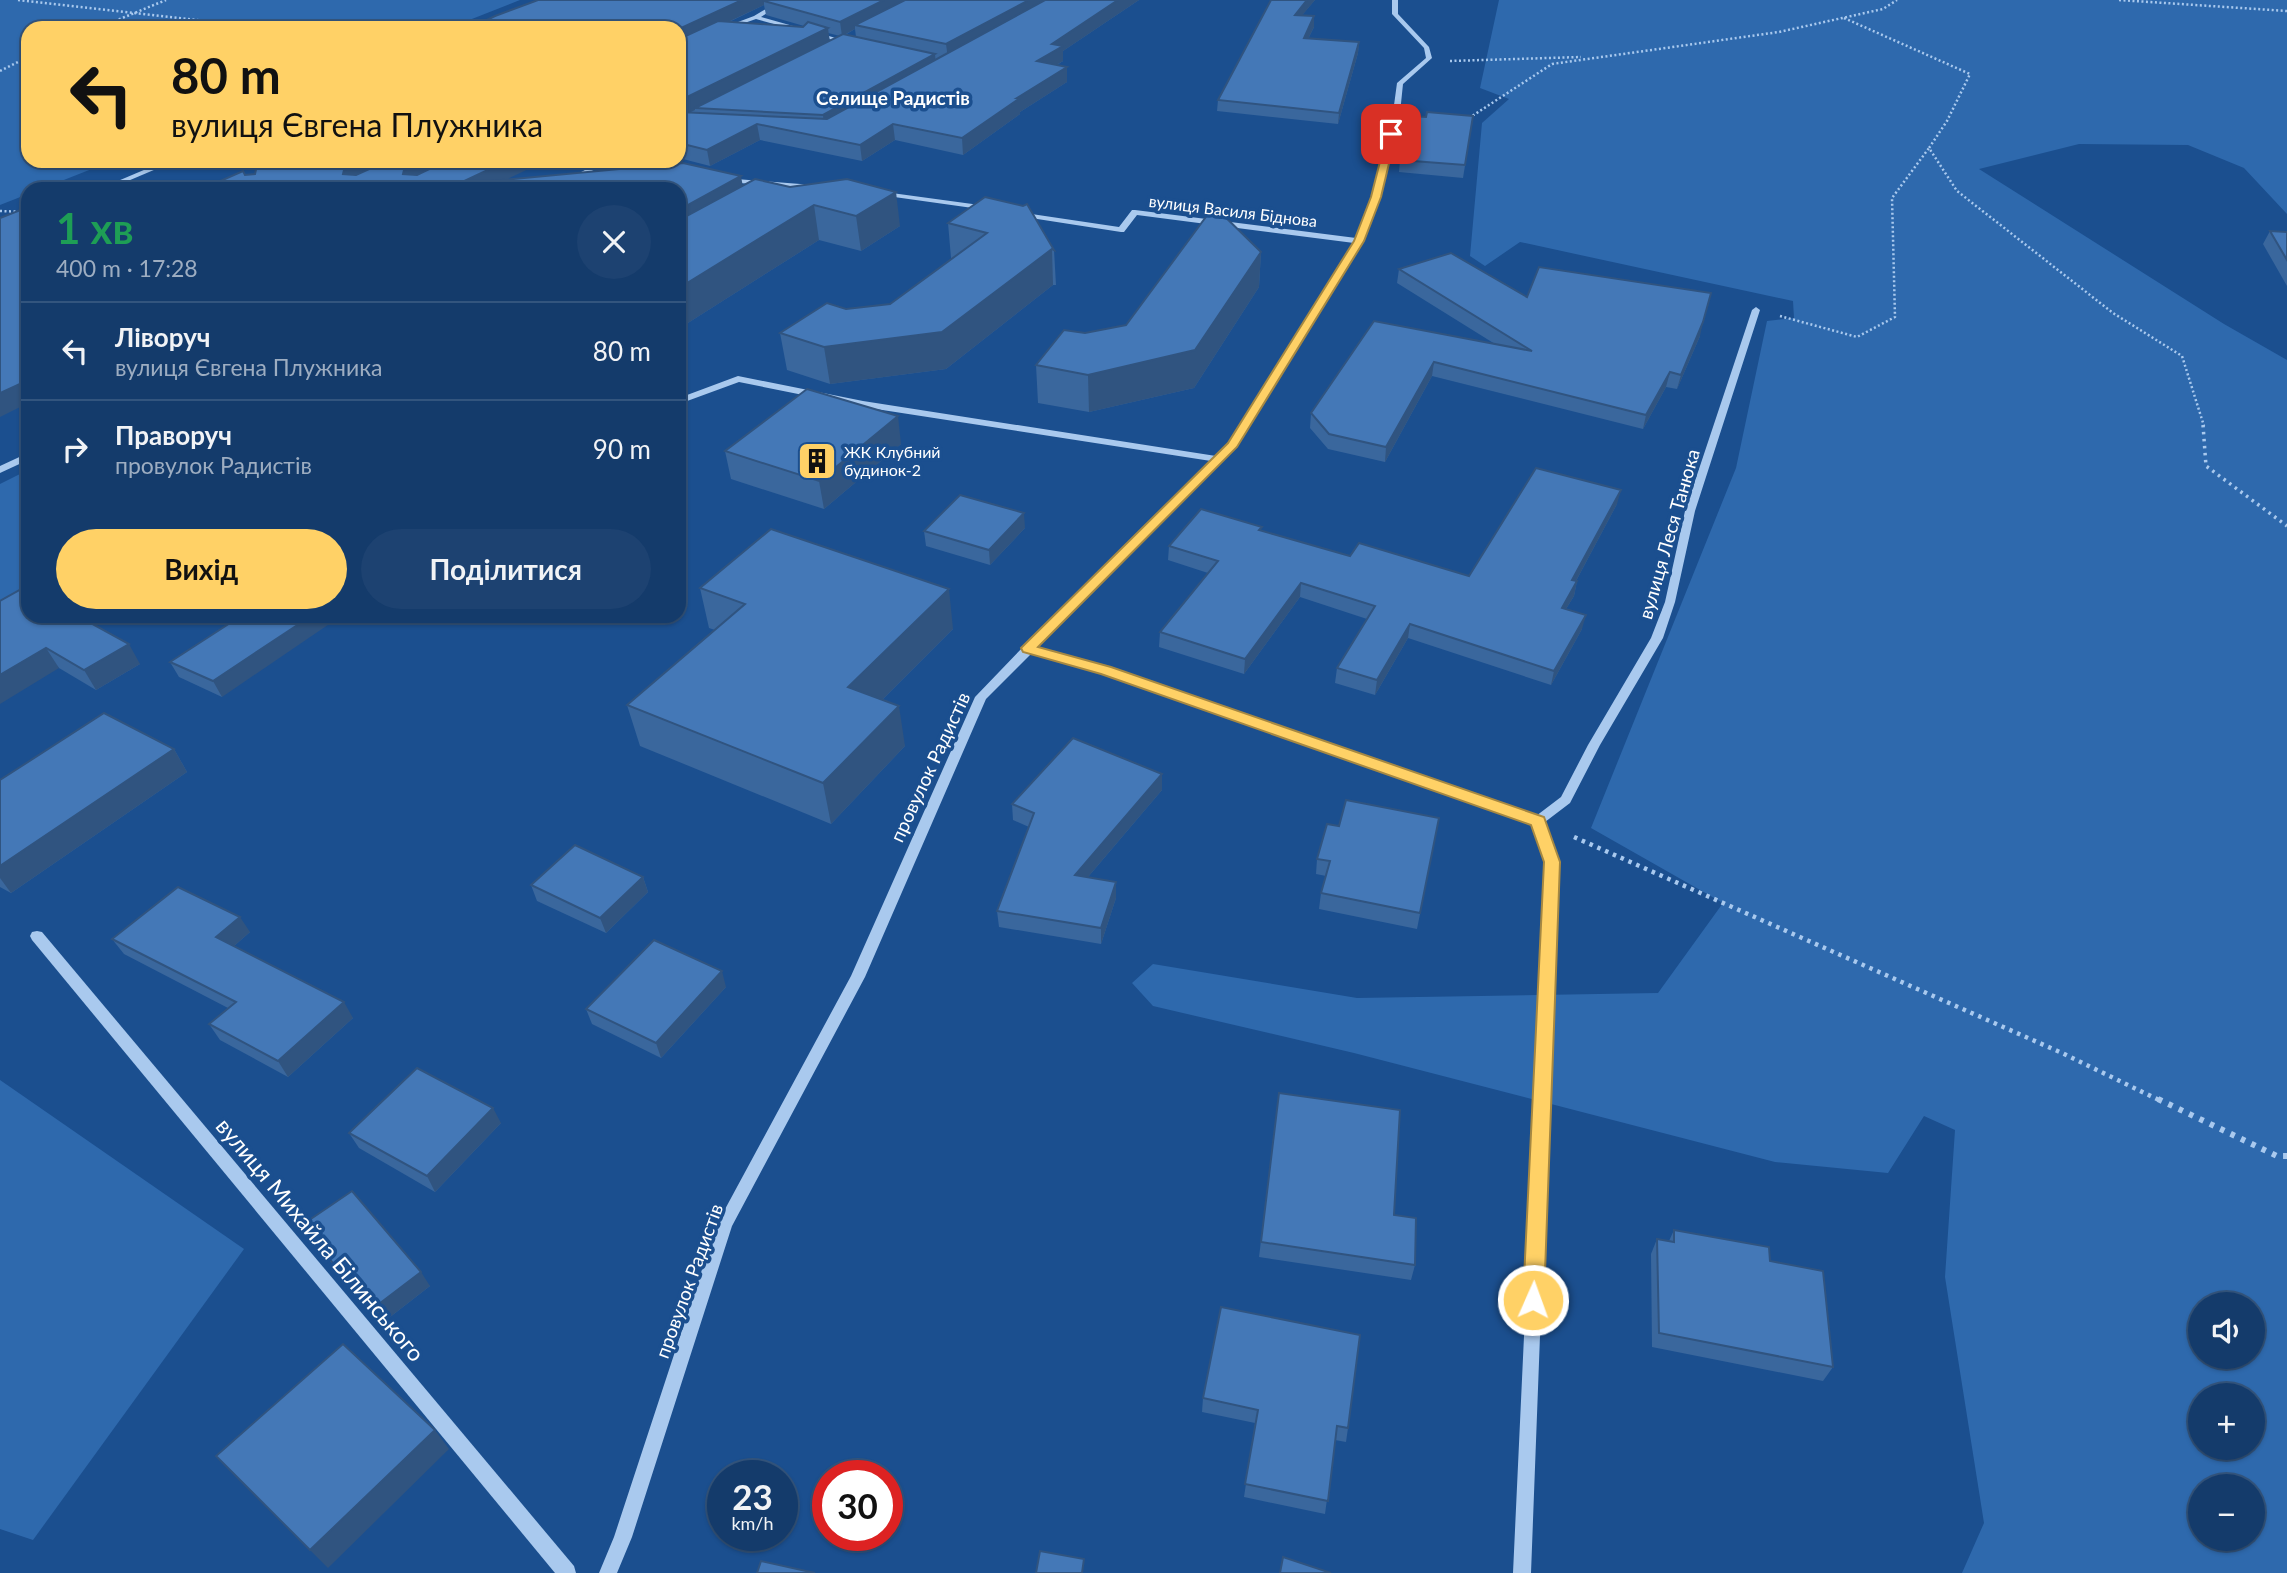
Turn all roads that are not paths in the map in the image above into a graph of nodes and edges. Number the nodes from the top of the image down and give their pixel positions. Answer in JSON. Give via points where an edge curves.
{"nodes":[{"id":1,"x":785,"y":0,"type":"edge"},
{"id":2,"x":1395,"y":0,"type":"edge"},
{"id":3,"x":756,"y":17,"type":"junction"},
{"id":4,"x":743,"y":33,"type":"edge"},
{"id":5,"x":855,"y":36,"type":"edge"},
{"id":6,"x":799,"y":37,"type":"edge"},
{"id":7,"x":827,"y":38,"type":"junction"},
{"id":8,"x":843,"y":42,"type":"junction"},
{"id":9,"x":856,"y":44,"type":"edge"},
{"id":10,"x":831,"y":48,"type":"edge"},
{"id":11,"x":155,"y":168,"type":"edge"},
{"id":12,"x":594,"y":168,"type":"edge"},
{"id":13,"x":645,"y":168,"type":"edge"},
{"id":14,"x":663,"y":172,"type":"edge"},
{"id":15,"x":715,"y":179,"type":"edge"},
{"id":16,"x":120,"y":182,"type":"edge"},
{"id":17,"x":566,"y":182,"type":"edge"},
{"id":18,"x":798,"y":186,"type":"junction"},
{"id":19,"x":823,"y":188,"type":"edge"},
{"id":20,"x":786,"y":193,"type":"edge"},
{"id":21,"x":874,"y":193,"type":"edge"},
{"id":22,"x":990,"y":209,"type":"edge"},
{"id":23,"x":1004,"y":211,"type":"edge"},
{"id":24,"x":1359,"y":241,"type":"junction"},
{"id":25,"x":1756,"y":310,"type":"road end"},
{"id":26,"x":686,"y":398,"type":"edge"},
{"id":27,"x":1218,"y":459,"type":"junction"},
{"id":28,"x":21,"y":460,"type":"edge"},
{"id":29,"x":0,"y":470,"type":"edge"},
{"id":30,"x":1028,"y":648,"type":"junction"},
{"id":31,"x":1538,"y":821,"type":"junction"},
{"id":32,"x":37,"y":936,"type":"dead end"},
{"id":33,"x":567,"y":1573,"type":"edge"},
{"id":34,"x":608,"y":1573,"type":"edge"},
{"id":35,"x":1522,"y":1573,"type":"edge"}],
"edges":[{"from":1,"to":3,"type":"street"},
{"from":2,"to":24,"type":"street","name":"провулок Радистів","via":[[1395,14],[1427,48],[1429,58],[1400,83],[1376,197]]},
{"from":3,"to":4,"type":"street","via":[[716,31]]},
{"from":3,"to":7,"type":"street"},
{"from":5,"to":8,"type":"street"},
{"from":6,"to":7,"type":"street"},
{"from":7,"to":8,"type":"street"},
{"from":8,"to":9,"type":"street"},
{"from":8,"to":10,"type":"street"},
{"from":11,"to":16,"type":"street"},
{"from":12,"to":17,"type":"street"},
{"from":13,"to":14,"type":"street"},
{"from":15,"to":18,"type":"street"},
{"from":18,"to":19,"type":"street"},
{"from":18,"to":20,"type":"street"},
{"from":21,"to":22,"type":"street"},
{"from":23,"to":24,"type":"lane","name":"вулиця Василя Біднова","via":[[1121,230],[1135,212]]},
{"from":24,"to":27,"type":"street","name":"провулок Радистів","via":[[1232,445]]},
{"from":25,"to":31,"type":"street","name":"вулиця Леся Танюка","via":[[1690,511],[1670,602],[1657,638],[1566,800]]},
{"from":26,"to":27,"type":"street","via":[[738,379],[863,404]]},
{"from":27,"to":30,"type":"street","name":"провулок Радистів"},
{"from":28,"to":29,"type":"street"},
{"from":30,"to":31,"type":"street"},
{"from":30,"to":34,"type":"street","name":"провулок Радистів","via":[[981,697],[858,977],[725,1224]]},
{"from":31,"to":35,"type":"street","via":[[1552,862]]},
{"from":32,"to":33,"type":"street","name":"вулиця Михайла Білинського"}]}
